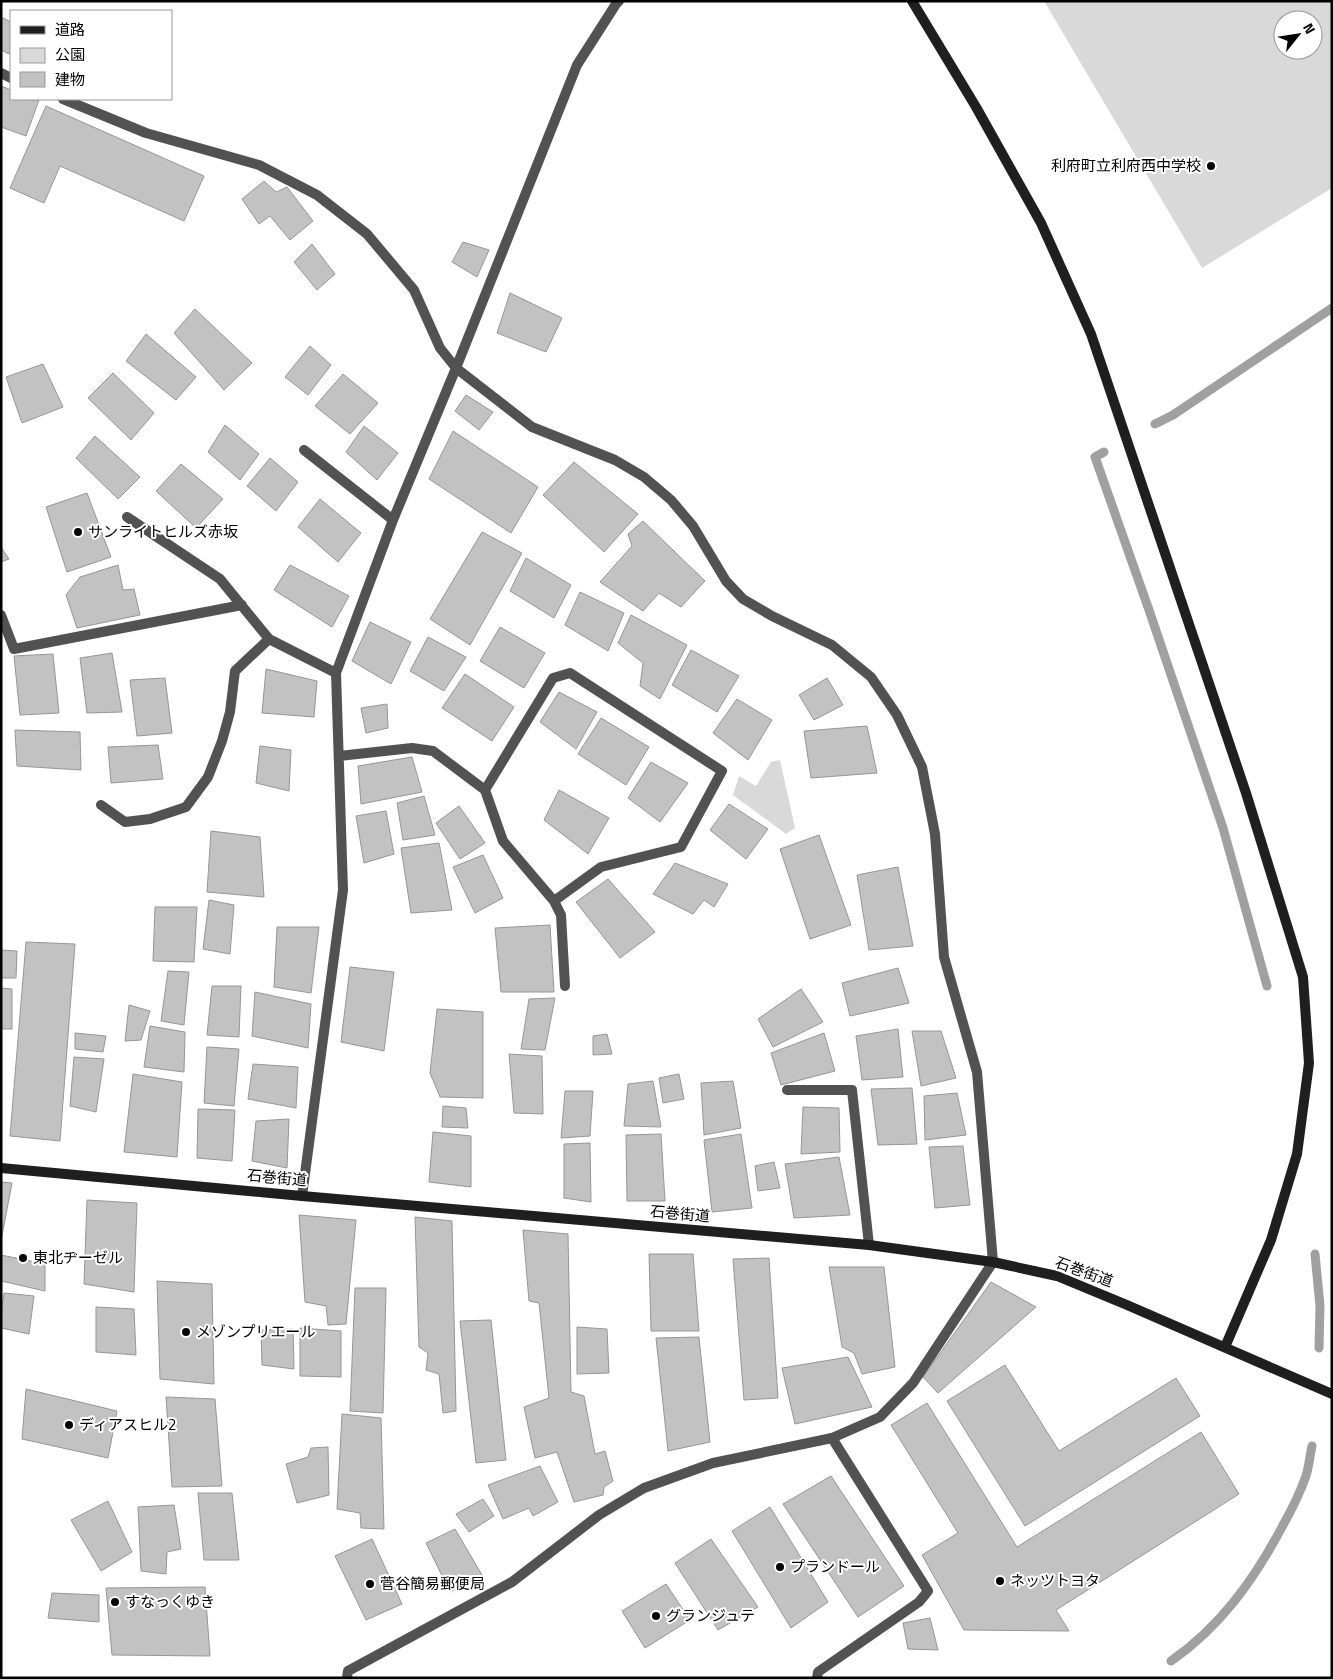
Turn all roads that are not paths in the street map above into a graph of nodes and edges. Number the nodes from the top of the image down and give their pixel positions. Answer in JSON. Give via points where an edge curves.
{"nodes":[{"id":1,"x":619,"y":1,"type":"edge"},
{"id":2,"x":912,"y":1,"type":"edge"},
{"id":3,"x":65,"y":100,"type":"edge"},
{"id":4,"x":456,"y":368,"type":"junction"},
{"id":5,"x":304,"y":450,"type":"dead end"},
{"id":6,"x":127,"y":516,"type":"dead end"},
{"id":7,"x":393,"y":520,"type":"junction"},
{"id":8,"x":242,"y":606,"type":"junction"},
{"id":9,"x":1,"y":614,"type":"edge"},
{"id":10,"x":269,"y":639,"type":"junction"},
{"id":11,"x":336,"y":673,"type":"junction"},
{"id":12,"x":339,"y":756,"type":"junction"},
{"id":13,"x":485,"y":790,"type":"junction"},
{"id":14,"x":101,"y":805,"type":"dead end"},
{"id":15,"x":554,"y":901,"type":"junction"},
{"id":16,"x":565,"y":986,"type":"dead end"},
{"id":17,"x":788,"y":1090,"type":"dead end"},
{"id":18,"x":1,"y":1168,"type":"edge"},
{"id":19,"x":302,"y":1196,"type":"junction"},
{"id":20,"x":869,"y":1245,"type":"junction"},
{"id":21,"x":993,"y":1262,"type":"junction"},
{"id":22,"x":1225,"y":1347,"type":"junction"},
{"id":23,"x":1332,"y":1394,"type":"edge"},
{"id":24,"x":832,"y":1438,"type":"junction"},
{"id":25,"x":347,"y":1678,"type":"edge"},
{"id":26,"x":818,"y":1678,"type":"edge"}],
"edges":[{"from":1,"to":4,"type":"street","via":[[577,65]]},
{"from":2,"to":22,"type":"street","via":[[1041,223],[1091,334],[1246,792],[1303,977],[1308,1063],[1297,1154],[1271,1240]]},
{"from":3,"to":4,"type":"street","via":[[146,133],[260,165],[317,196],[367,234],[414,290],[440,348]]},
{"from":4,"to":7,"type":"street"},
{"from":4,"to":21,"type":"street","via":[[532,427],[615,460],[644,477],[671,500],[693,526],[726,581],[743,599],[832,645],[871,678],[898,715],[922,767],[935,834],[944,957],[977,1072]]},
{"from":5,"to":7,"type":"street"},
{"from":6,"to":8,"type":"street","via":[[220,579]]},
{"from":7,"to":11,"type":"street"},
{"from":8,"to":9,"type":"street","via":[[14,649]]},
{"from":8,"to":10,"type":"street"},
{"from":10,"to":11,"type":"street"},
{"from":10,"to":14,"type":"street","via":[[235,671],[230,712],[222,741],[208,777],[186,807],[150,819],[125,822]]},
{"from":11,"to":12,"type":"street"},
{"from":12,"to":13,"type":"street","via":[[412,748],[433,751]]},
{"from":12,"to":19,"type":"street","via":[[343,890]]},
{"from":13,"to":15,"type":"street","via":[[503,841]]},
{"from":13,"to":15,"type":"street","via":[[552,678],[570,673],[722,771],[680,847],[601,867]]},
{"from":15,"to":16,"type":"street","via":[[561,915]]},
{"from":17,"to":20,"type":"street","via":[[852,1090]]},
{"from":18,"to":19,"type":"street","name":"石巻街道"},
{"from":19,"to":20,"type":"street","name":"石巻街道"},
{"from":20,"to":21,"type":"street","name":"石巻街道"},
{"from":21,"to":22,"type":"street","name":"石巻街道","via":[[1057,1276]]},
{"from":21,"to":24,"type":"street","via":[[913,1383],[880,1417]]},
{"from":22,"to":23,"type":"street","name":"石巻街道"},
{"from":24,"to":25,"type":"street","via":[[713,1463],[644,1488],[599,1515],[512,1582],[348,1671]]},
{"from":24,"to":26,"type":"street","via":[[928,1591],[919,1602],[818,1672]]}]}
